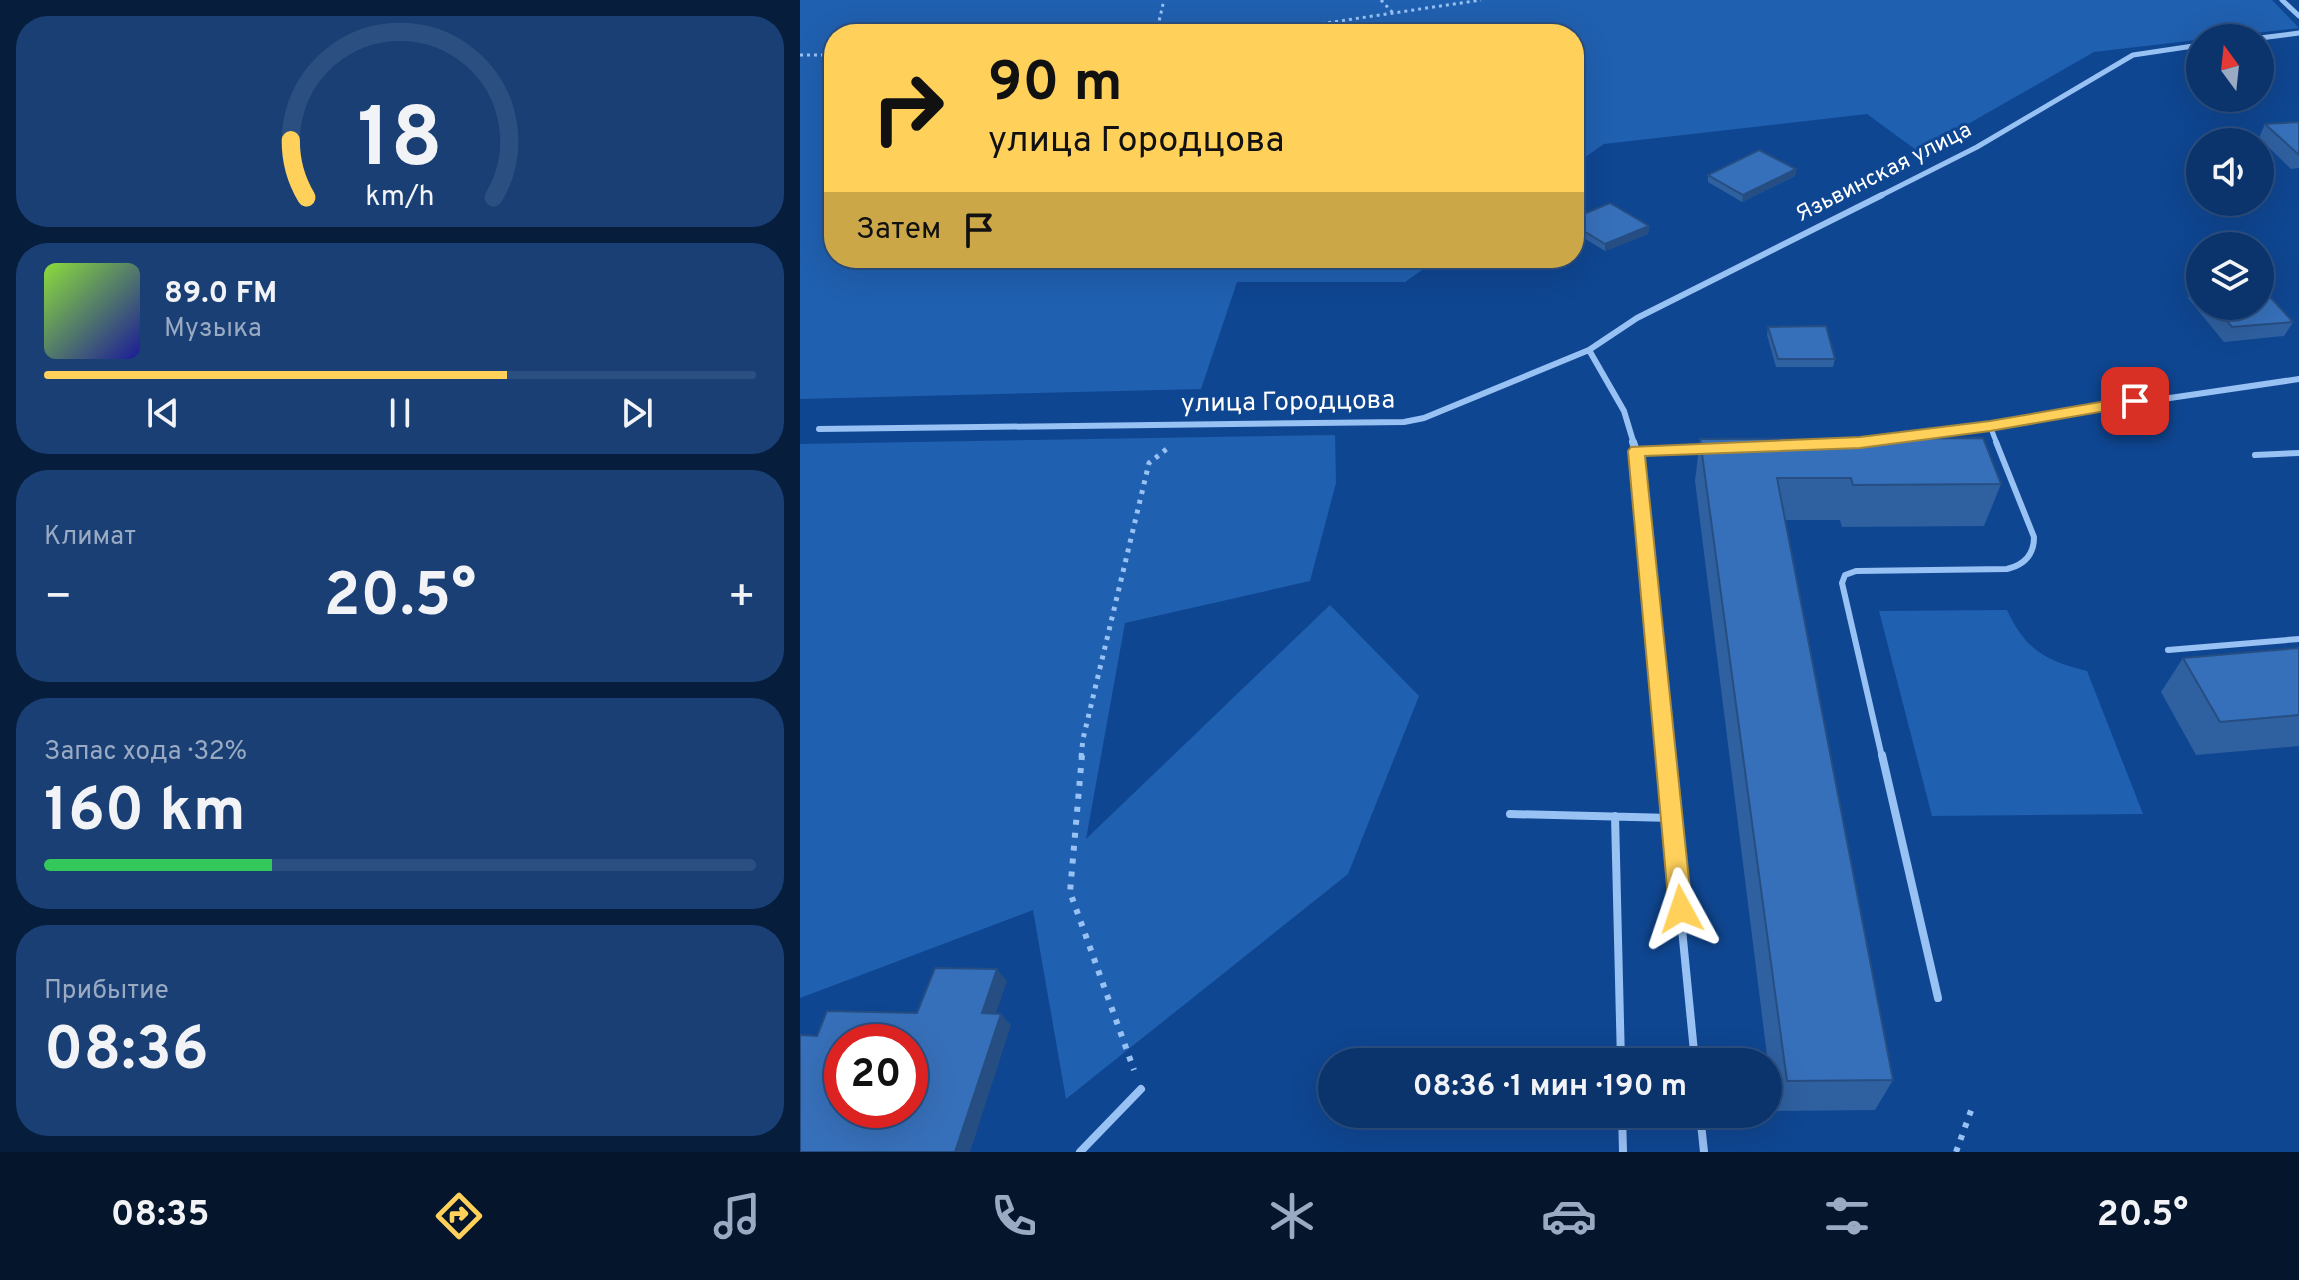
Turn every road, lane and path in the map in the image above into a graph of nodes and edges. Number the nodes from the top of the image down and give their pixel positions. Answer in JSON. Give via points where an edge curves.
{"nodes":[{"id":1,"x":1164,"y":0,"type":"edge"},
{"id":2,"x":1381,"y":0,"type":"edge"},
{"id":3,"x":1481,"y":0,"type":"edge"},
{"id":4,"x":2282,"y":0,"type":"edge"},
{"id":5,"x":1393,"y":13,"type":"junction"},
{"id":6,"x":2299,"y":16,"type":"edge"},
{"id":7,"x":1158,"y":24,"type":"edge"},
{"id":8,"x":1319,"y":24,"type":"edge"},
{"id":9,"x":2299,"y":33,"type":"edge"},
{"id":10,"x":2274,"y":36,"type":"edge"},
{"id":11,"x":2186,"y":47,"type":"edge"},
{"id":12,"x":800,"y":55,"type":"edge"},
{"id":13,"x":824,"y":55,"type":"edge"},
{"id":14,"x":1589,"y":350,"type":"junction"},
{"id":15,"x":2299,"y":379,"type":"edge"},
{"id":16,"x":1196,"y":425,"type":"junction"},
{"id":17,"x":1990,"y":426,"type":"junction"},
{"id":18,"x":819,"y":429,"type":"dead end"},
{"id":19,"x":1874,"y":441,"type":"edge"},
{"id":20,"x":1716,"y":448,"type":"edge"},
{"id":21,"x":1636,"y":451,"type":"junction"},
{"id":22,"x":2299,"y":453,"type":"edge"},
{"id":23,"x":2255,"y":455,"type":"dead end"},
{"id":24,"x":2299,"y":639,"type":"edge"},
{"id":25,"x":2168,"y":650,"type":"dead end"},
{"id":26,"x":1510,"y":814,"type":"dead end"},
{"id":27,"x":1615,"y":816,"type":"junction"},
{"id":28,"x":1672,"y":818,"type":"junction"},
{"id":29,"x":1938,"y":998,"type":"dead end"},
{"id":30,"x":1621,"y":1048,"type":"edge"},
{"id":31,"x":1694,"y":1048,"type":"edge"},
{"id":32,"x":1141,"y":1089,"type":"joint"},
{"id":33,"x":1972,"y":1108,"type":"dead end"},
{"id":34,"x":1622,"y":1128,"type":"edge"},
{"id":35,"x":1701,"y":1128,"type":"edge"},
{"id":36,"x":1623,"y":1151,"type":"edge"},
{"id":37,"x":1080,"y":1152,"type":"edge"},
{"id":38,"x":1704,"y":1152,"type":"edge"},
{"id":39,"x":1956,"y":1152,"type":"edge"}],
"edges":[{"from":1,"to":7,"type":"path"},
{"from":2,"to":5,"type":"path"},
{"from":3,"to":5,"type":"path"},
{"from":4,"to":6,"type":"street"},
{"from":5,"to":8,"type":"path"},
{"from":9,"to":10,"type":"street"},
{"from":11,"to":14,"type":"street","name":"Язьвинская улица","via":[[2149,51],[2120,62],[1977,147],[1637,318]]},
{"from":12,"to":13,"type":"path"},
{"from":14,"to":16,"type":"street","name":"улица Городцова","via":[[1404,422]]},
{"from":14,"to":21,"type":"street","via":[[1624,411]]},
{"from":15,"to":17,"type":"street"},
{"from":16,"to":18,"type":"street","name":"улица Городцова"},
{"from":16,"to":32,"type":"path","via":[[1149,463],[1083,739],[1070,892]]},
{"from":17,"to":19,"type":"street"},
{"from":17,"to":29,"type":"lane","via":[[2034,537],[2026,561],[2007,569],[1856,571],[1845,575],[1842,583]]},
{"from":20,"to":21,"type":"street"},
{"from":21,"to":28,"type":"lane"},
{"from":22,"to":23,"type":"lane"},
{"from":24,"to":25,"type":"lane"},
{"from":26,"to":27,"type":"lane"},
{"from":27,"to":28,"type":"lane"},
{"from":27,"to":30,"type":"lane"},
{"from":28,"to":31,"type":"lane"},
{"from":32,"to":37,"type":"lane"},
{"from":33,"to":39,"type":"path"},
{"from":34,"to":36,"type":"lane"},
{"from":35,"to":38,"type":"lane"}]}
